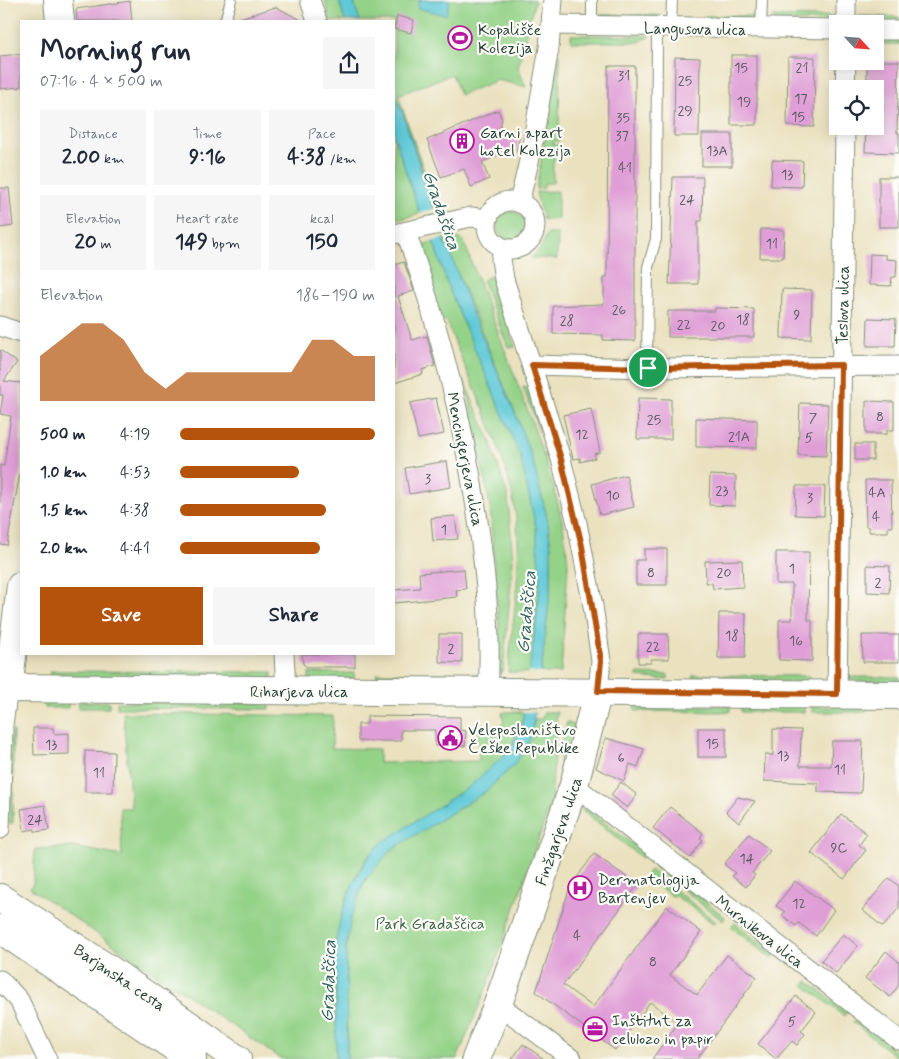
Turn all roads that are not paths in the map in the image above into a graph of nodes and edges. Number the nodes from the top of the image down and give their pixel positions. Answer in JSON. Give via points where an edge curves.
{"nodes":[{"id":1,"x":58,"y":0,"type":"edge"},
{"id":2,"x":231,"y":0,"type":"edge"},
{"id":3,"x":310,"y":0,"type":"edge"},
{"id":4,"x":553,"y":0,"type":"edge"},
{"id":5,"x":592,"y":0,"type":"edge"},
{"id":6,"x":672,"y":0,"type":"edge"},
{"id":7,"x":762,"y":0,"type":"edge"},
{"id":8,"x":846,"y":0,"type":"edge"},
{"id":9,"x":846,"y":15,"type":"edge"},
{"id":10,"x":60,"y":20,"type":"edge"},
{"id":11,"x":224,"y":20,"type":"edge"},
{"id":12,"x":317,"y":20,"type":"edge"},
{"id":13,"x":553,"y":25,"type":"junction"},
{"id":14,"x":592,"y":27,"type":"junction"},
{"id":15,"x":664,"y":28,"type":"junction"},
{"id":16,"x":761,"y":29,"type":"junction"},
{"id":17,"x":829,"y":30,"type":"edge"},
{"id":18,"x":884,"y":30,"type":"edge"},
{"id":19,"x":899,"y":30,"type":"edge"},
{"id":20,"x":845,"y":135,"type":"edge"},
{"id":21,"x":519,"y":203,"type":"junction"},
{"id":22,"x":488,"y":219,"type":"junction"},
{"id":23,"x":407,"y":232,"type":"edge"},
{"id":24,"x":503,"y":248,"type":"junction"},
{"id":25,"x":0,"y":326,"type":"edge"},
{"id":26,"x":20,"y":333,"type":"edge"},
{"id":27,"x":532,"y":365,"type":"junction"},
{"id":28,"x":841,"y":365,"type":"junction"},
{"id":29,"x":899,"y":366,"type":"edge"},
{"id":30,"x":648,"y":368,"type":"junction"},
{"id":31,"x":20,"y":592,"type":"edge"},
{"id":32,"x":284,"y":655,"type":"edge"},
{"id":33,"x":4,"y":688,"type":"edge"},
{"id":34,"x":286,"y":691,"type":"junction"},
{"id":35,"x":598,"y":691,"type":"junction"},
{"id":36,"x":497,"y":692,"type":"junction"},
{"id":37,"x":837,"y":694,"type":"junction"},
{"id":38,"x":899,"y":694,"type":"edge"},
{"id":39,"x":574,"y":785,"type":"junction"},
{"id":40,"x":0,"y":829,"type":"edge"},
{"id":41,"x":0,"y":898,"type":"edge"},
{"id":42,"x":0,"y":929,"type":"edge"},
{"id":43,"x":0,"y":980,"type":"edge"},
{"id":44,"x":498,"y":1004,"type":"junction"},
{"id":45,"x":899,"y":1040,"type":"edge"},
{"id":46,"x":48,"y":1059,"type":"edge"},
{"id":47,"x":192,"y":1059,"type":"edge"},
{"id":48,"x":237,"y":1059,"type":"edge"},
{"id":49,"x":476,"y":1059,"type":"edge"},
{"id":50,"x":572,"y":1059,"type":"edge"}],
"edges":[{"from":1,"to":10,"type":"street"},
{"from":2,"to":11,"type":"lane"},
{"from":3,"to":12,"type":"street"},
{"from":4,"to":13,"type":"street"},
{"from":5,"to":14,"type":"lane"},
{"from":6,"to":15,"type":"lane"},
{"from":7,"to":16,"type":"lane"},
{"from":8,"to":9,"type":"street"},
{"from":13,"to":14,"type":"street","name":"Langusova ulica"},
{"from":13,"to":21,"type":"street"},
{"from":14,"to":15,"type":"street","name":"Langusova ulica"},
{"from":15,"to":16,"type":"street","name":"Langusova ulica"},
{"from":15,"to":30,"type":"lane","via":[[656,239],[648,267]]},
{"from":16,"to":17,"type":"street","name":"Langusova ulica"},
{"from":18,"to":19,"type":"street"},
{"from":20,"to":28,"type":"street","name":"Teslova ulica"},
{"from":21,"to":22,"type":"street","via":[[500,204]]},
{"from":21,"to":24,"type":"street","via":[[531,212],[535,226],[533,234],[524,245]]},
{"from":22,"to":23,"type":"street","via":[[471,217]]},
{"from":22,"to":24,"type":"street","via":[[489,236]]},
{"from":23,"to":36,"type":"street","name":"Mencingerjeva ulica","via":[[465,436]]},
{"from":24,"to":27,"type":"street","name":"Finžgarjeva ulica","via":[[504,279]]},
{"from":25,"to":26,"type":"street"},
{"from":27,"to":30,"type":"street"},
{"from":27,"to":35,"type":"street","name":"Finžgarjeva ulica","via":[[561,459],[582,546],[601,661]]},
{"from":28,"to":29,"type":"street"},
{"from":28,"to":30,"type":"street"},
{"from":28,"to":37,"type":"street","name":"Teslova ulica"},
{"from":31,"to":33,"type":"street"},
{"from":32,"to":34,"type":"street"},
{"from":33,"to":34,"type":"street","name":"Riharjeva ulica"},
{"from":33,"to":40,"type":"street"},
{"from":34,"to":36,"type":"street","name":"Riharjeva ulica"},
{"from":35,"to":36,"type":"street","name":"Riharjeva ulica"},
{"from":35,"to":37,"type":"street","name":"Riharjeva ulica"},
{"from":35,"to":39,"type":"street","name":"Finžgarjeva ulica"},
{"from":37,"to":38,"type":"street","name":"Riharjeva ulica"},
{"from":39,"to":44,"type":"street","name":"Finžgarjeva ulica"},
{"from":39,"to":45,"type":"street","name":"Murnikova ulica"},
{"from":41,"to":48,"type":"street","name":"Barjanska cesta"},
{"from":42,"to":47,"type":"street","name":"Barjanska cesta"},
{"from":43,"to":46,"type":"street","via":[[19,1000]]},
{"from":44,"to":49,"type":"street","name":"Finžgarjeva ulica"},
{"from":44,"to":50,"type":"street"}]}
